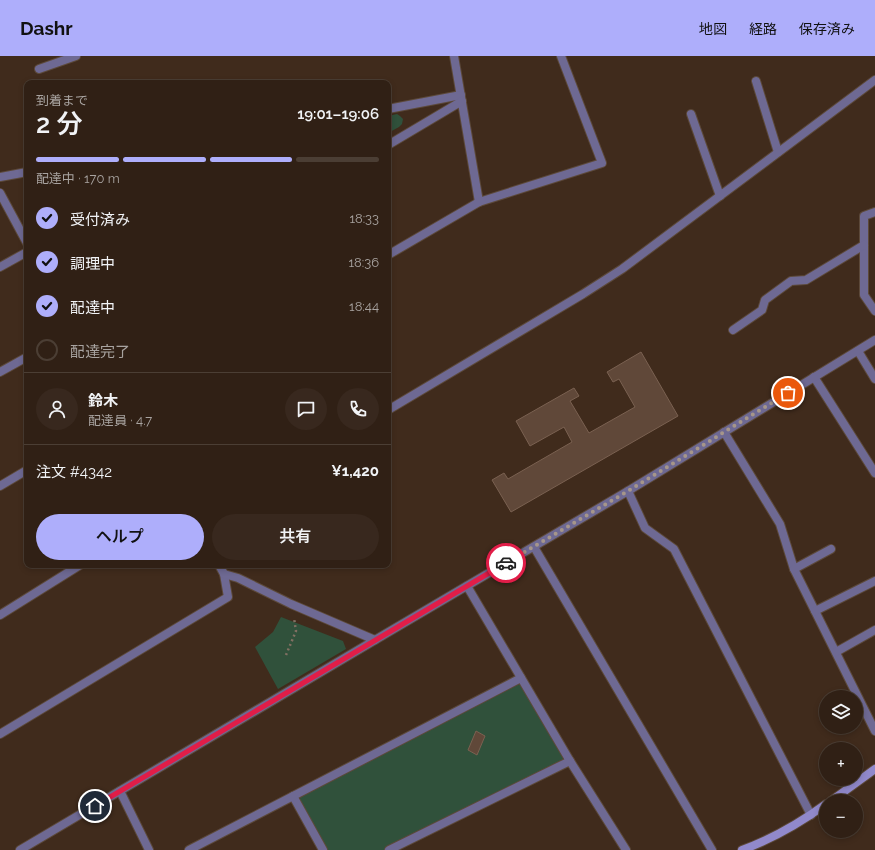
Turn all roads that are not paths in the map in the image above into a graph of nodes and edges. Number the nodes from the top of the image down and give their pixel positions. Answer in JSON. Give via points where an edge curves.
{"nodes":[{"id":1,"x":76,"y":56,"type":"edge"},
{"id":2,"x":454,"y":56,"type":"edge"},
{"id":3,"x":561,"y":56,"type":"edge"},
{"id":4,"x":39,"y":69,"type":"dead end"},
{"id":5,"x":875,"y":80,"type":"edge"},
{"id":6,"x":756,"y":81,"type":"dead end"},
{"id":7,"x":462,"y":98,"type":"junction"},
{"id":8,"x":391,"y":109,"type":"edge"},
{"id":9,"x":691,"y":114,"type":"dead end"},
{"id":10,"x":391,"y":143,"type":"edge"},
{"id":11,"x":778,"y":152,"type":"junction"},
{"id":12,"x":24,"y":173,"type":"edge"},
{"id":13,"x":0,"y":177,"type":"edge"},
{"id":14,"x":0,"y":193,"type":"edge"},
{"id":15,"x":720,"y":196,"type":"junction"},
{"id":16,"x":479,"y":202,"type":"junction"},
{"id":17,"x":875,"y":212,"type":"edge"},
{"id":18,"x":24,"y":237,"type":"edge"},
{"id":19,"x":864,"y":245,"type":"junction"},
{"id":20,"x":24,"y":254,"type":"edge"},
{"id":21,"x":391,"y":254,"type":"edge"},
{"id":22,"x":0,"y":268,"type":"edge"},
{"id":23,"x":875,"y":311,"type":"edge"},
{"id":24,"x":733,"y":330,"type":"dead end"},
{"id":25,"x":875,"y":340,"type":"edge"},
{"id":26,"x":858,"y":351,"type":"junction"},
{"id":27,"x":24,"y":359,"type":"edge"},
{"id":28,"x":0,"y":372,"type":"edge"},
{"id":29,"x":814,"y":378,"type":"junction"},
{"id":30,"x":875,"y":379,"type":"edge"},
{"id":31,"x":391,"y":408,"type":"edge"},
{"id":32,"x":724,"y":432,"type":"junction"},
{"id":33,"x":24,"y":472,"type":"edge"},
{"id":34,"x":875,"y":473,"type":"edge"},
{"id":35,"x":0,"y":486,"type":"edge"},
{"id":36,"x":628,"y":491,"type":"junction"},
{"id":37,"x":534,"y":547,"type":"junction"},
{"id":38,"x":831,"y":549,"type":"dead end"},
{"id":39,"x":75,"y":568,"type":"edge"},
{"id":40,"x":221,"y":568,"type":"edge"},
{"id":41,"x":794,"y":569,"type":"junction"},
{"id":42,"x":224,"y":574,"type":"junction"},
{"id":43,"x":875,"y":581,"type":"edge"},
{"id":44,"x":467,"y":586,"type":"junction"},
{"id":45,"x":815,"y":611,"type":"junction"},
{"id":46,"x":0,"y":614,"type":"edge"},
{"id":47,"x":875,"y":631,"type":"edge"},
{"id":48,"x":375,"y":640,"type":"junction"},
{"id":49,"x":836,"y":652,"type":"junction"},
{"id":50,"x":521,"y":678,"type":"junction"},
{"id":51,"x":875,"y":731,"type":"edge"},
{"id":52,"x":0,"y":734,"type":"edge"},
{"id":53,"x":570,"y":761,"type":"junction"},
{"id":54,"x":875,"y":769,"type":"edge"},
{"id":55,"x":120,"y":791,"type":"junction"},
{"id":56,"x":841,"y":794,"type":"edge"},
{"id":57,"x":294,"y":796,"type":"junction"},
{"id":58,"x":819,"y":809,"type":"edge"},
{"id":59,"x":811,"y":815,"type":"junction"},
{"id":60,"x":20,"y":850,"type":"edge"},
{"id":61,"x":149,"y":850,"type":"edge"},
{"id":62,"x":189,"y":850,"type":"edge"},
{"id":63,"x":323,"y":850,"type":"edge"},
{"id":64,"x":389,"y":850,"type":"edge"},
{"id":65,"x":626,"y":850,"type":"edge"},
{"id":66,"x":712,"y":850,"type":"edge"},
{"id":67,"x":742,"y":850,"type":"edge"}],
"edges":[{"from":1,"to":4,"type":"street"},
{"from":2,"to":7,"type":"street"},
{"from":3,"to":16,"type":"street","via":[[602,162]]},
{"from":5,"to":11,"type":"street"},
{"from":6,"to":11,"type":"street"},
{"from":7,"to":8,"type":"street"},
{"from":7,"to":10,"type":"street"},
{"from":7,"to":16,"type":"street"},
{"from":9,"to":15,"type":"street"},
{"from":11,"to":15,"type":"street"},
{"from":12,"to":13,"type":"street"},
{"from":14,"to":18,"type":"street"},
{"from":15,"to":31,"type":"street","via":[[622,269]]},
{"from":16,"to":21,"type":"street"},
{"from":17,"to":19,"type":"street","via":[[864,216]]},
{"from":19,"to":23,"type":"street","via":[[864,295]]},
{"from":19,"to":24,"type":"street","via":[[806,280],[791,281],[765,300],[762,310]]},
{"from":20,"to":22,"type":"street"},
{"from":25,"to":26,"type":"street"},
{"from":26,"to":29,"type":"street"},
{"from":26,"to":30,"type":"street"},
{"from":27,"to":28,"type":"street"},
{"from":29,"to":32,"type":"street"},
{"from":29,"to":34,"type":"street"},
{"from":32,"to":36,"type":"street"},
{"from":32,"to":41,"type":"street","via":[[780,524]]},
{"from":33,"to":35,"type":"street"},
{"from":36,"to":37,"type":"street"},
{"from":36,"to":59,"type":"street","via":[[645,528],[674,549]]},
{"from":37,"to":44,"type":"street"},
{"from":37,"to":66,"type":"street"},
{"from":38,"to":41,"type":"street"},
{"from":39,"to":46,"type":"street"},
{"from":40,"to":42,"type":"street"},
{"from":41,"to":45,"type":"street"},
{"from":42,"to":48,"type":"street"},
{"from":42,"to":52,"type":"street","via":[[228,597]]},
{"from":43,"to":45,"type":"street"},
{"from":44,"to":48,"type":"street"},
{"from":44,"to":50,"type":"street"},
{"from":45,"to":49,"type":"street"},
{"from":47,"to":49,"type":"street"},
{"from":48,"to":55,"type":"street"},
{"from":49,"to":51,"type":"street"},
{"from":50,"to":53,"type":"street"},
{"from":50,"to":57,"type":"street"},
{"from":53,"to":64,"type":"street"},
{"from":53,"to":65,"type":"street"},
{"from":54,"to":56,"type":"street"},
{"from":55,"to":60,"type":"street"},
{"from":55,"to":61,"type":"street"},
{"from":57,"to":62,"type":"street"},
{"from":57,"to":63,"type":"street"},
{"from":58,"to":59,"type":"street"},
{"from":59,"to":67,"type":"street","via":[[759,844]]}]}
